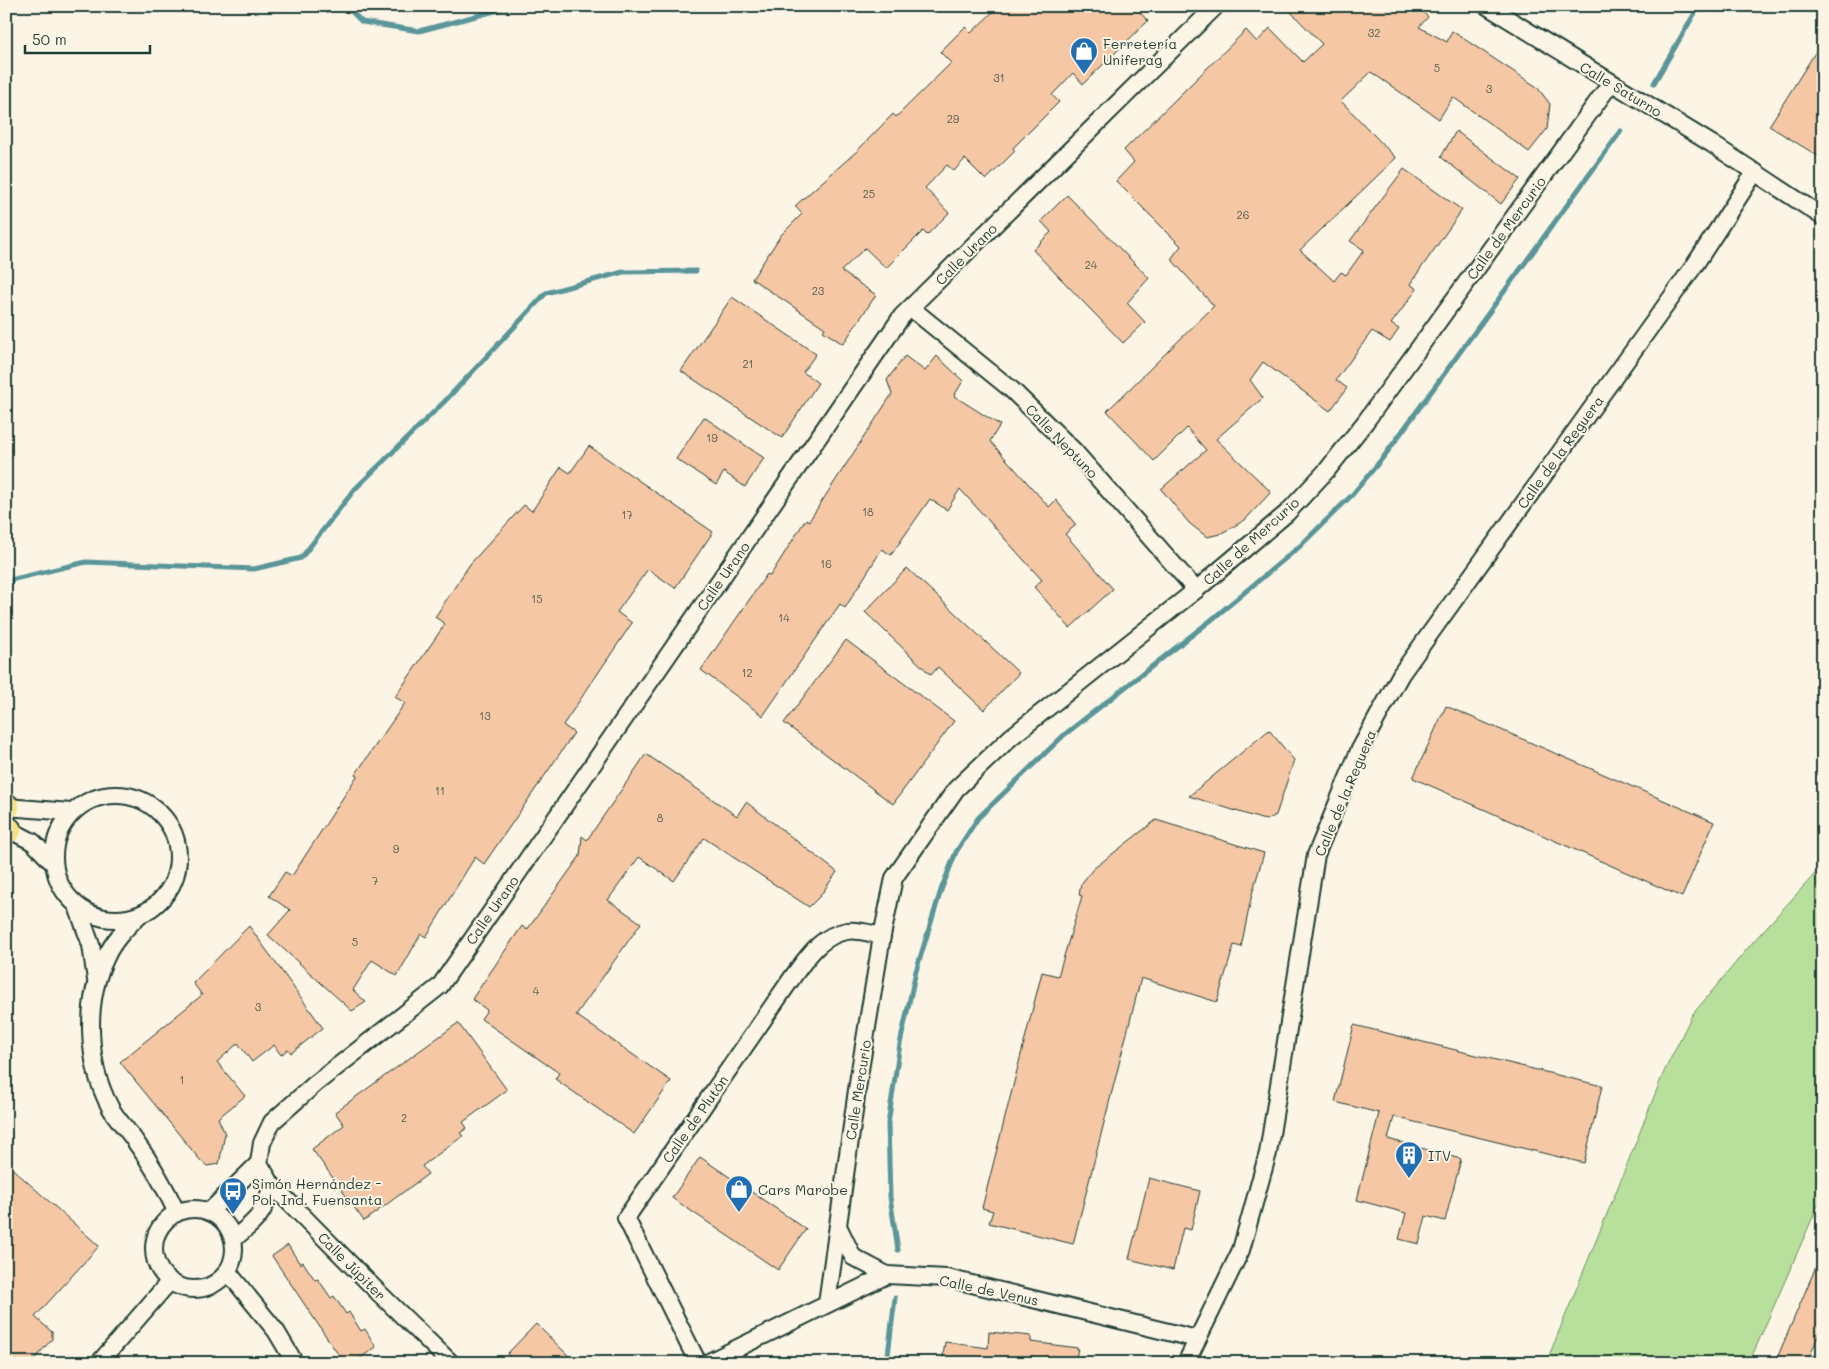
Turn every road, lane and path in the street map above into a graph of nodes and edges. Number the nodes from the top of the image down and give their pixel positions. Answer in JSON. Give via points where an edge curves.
{"nodes":[{"id":1,"x":1216,"y":6,"type":"edge"},
{"id":2,"x":1487,"y":6,"type":"edge"},
{"id":3,"x":1611,"y":82,"type":"junction"},
{"id":4,"x":1755,"y":172,"type":"junction"},
{"id":5,"x":1823,"y":217,"type":"edge"},
{"id":6,"x":911,"y":308,"type":"junction"},
{"id":7,"x":1196,"y":590,"type":"junction"},
{"id":8,"x":71,"y":812,"type":"junction"},
{"id":9,"x":7,"y":818,"type":"edge"},
{"id":10,"x":53,"y":863,"type":"junction"},
{"id":11,"x":894,"y":878,"type":"joint"},
{"id":12,"x":77,"y":906,"type":"junction"},
{"id":13,"x":138,"y":916,"type":"junction"},
{"id":14,"x":882,"y":936,"type":"junction"},
{"id":15,"x":96,"y":980,"type":"junction"},
{"id":16,"x":259,"y":1163,"type":"junction"},
{"id":17,"x":272,"y":1185,"type":"junction"},
{"id":18,"x":209,"y":1212,"type":"junction"},
{"id":19,"x":177,"y":1213,"type":"junction"},
{"id":20,"x":838,"y":1226,"type":"junction"},
{"id":21,"x":233,"y":1239,"type":"junction"},
{"id":22,"x":228,"y":1272,"type":"junction"},
{"id":23,"x":887,"y":1274,"type":"junction"},
{"id":24,"x":170,"y":1282,"type":"junction"},
{"id":25,"x":827,"y":1303,"type":"junction"},
{"id":26,"x":1197,"y":1339,"type":"junction"},
{"id":27,"x":99,"y":1363,"type":"edge"},
{"id":28,"x":295,"y":1363,"type":"edge"},
{"id":29,"x":451,"y":1363,"type":"edge"},
{"id":30,"x":698,"y":1363,"type":"edge"},
{"id":31,"x":707,"y":1363,"type":"edge"},
{"id":32,"x":1186,"y":1363,"type":"edge"}],
"edges":[{"from":1,"to":6,"type":"street","name":"Calle Urano"},
{"from":2,"to":3,"type":"street","name":"Calle Saturno"},
{"from":3,"to":4,"type":"street","name":"Calle Saturno"},
{"from":3,"to":7,"type":"street","name":"Calle de Mercurio","via":[[1328,469],[1287,513]]},
{"from":4,"to":5,"type":"street","name":"Calle Saturno"},
{"from":4,"to":26,"type":"street","name":"Calle de la Reguera","via":[[1694,266],[1401,674],[1359,751],[1316,855],[1262,1175],[1241,1250]]},
{"from":6,"to":7,"type":"street","name":"Calle Neptuno","via":[[1012,390],[1075,452]]},
{"from":6,"to":16,"type":"street","name":"Calle Urano","via":[[902,316],[440,986],[272,1122],[262,1143]]},
{"from":7,"to":11,"type":"street","name":"Calle de Mercurio","via":[[1011,737],[956,789]]},
{"from":8,"to":9,"type":"street"},
{"from":8,"to":10,"type":"street","via":[[60,827],[54,844]]},
{"from":8,"to":13,"type":"street","via":[[107,794],[127,795],[146,802],[170,826],[178,852],[177,872],[169,890],[156,906]]},
{"from":9,"to":10,"type":"street"},
{"from":10,"to":12,"type":"street","via":[[65,894]]},
{"from":11,"to":14,"type":"street","name":"Calle Mercurio"},
{"from":12,"to":13,"type":"street","via":[[106,919]]},
{"from":12,"to":15,"type":"street","via":[[91,945]]},
{"from":13,"to":15,"type":"street","via":[[120,934]]},
{"from":14,"to":20,"type":"street","name":"Calle Mercurio"},
{"from":14,"to":30,"type":"street","name":"Calle de Plutón","via":[[848,930],[822,941],[812,952],[626,1218]]},
{"from":15,"to":19,"type":"street","via":[[92,1040],[102,1091],[159,1176]]},
{"from":16,"to":17,"type":"street","name":"Calle Júpiter"},
{"from":16,"to":18,"type":"street"},
{"from":17,"to":21,"type":"street","via":[[260,1216]]},
{"from":17,"to":29,"type":"street","name":"Calle Júpiter"},
{"from":18,"to":19,"type":"street"},
{"from":18,"to":21,"type":"street","via":[[224,1223]]},
{"from":19,"to":24,"type":"street","via":[[158,1232],[154,1246],[155,1259]]},
{"from":20,"to":23,"type":"street","via":[[853,1257]]},
{"from":20,"to":25,"type":"street","name":"Calle Mercurio"},
{"from":21,"to":22,"type":"street","via":[[234,1256]]},
{"from":22,"to":24,"type":"street","via":[[211,1286],[201,1289],[180,1287]]},
{"from":22,"to":28,"type":"street","via":[[276,1331]]},
{"from":23,"to":25,"type":"street","name":"Calle de Venus"},
{"from":23,"to":26,"type":"street","name":"Calle de Venus","via":[[947,1278]]},
{"from":24,"to":27,"type":"street"},
{"from":25,"to":31,"type":"street","name":"Calle de Venus"},
{"from":26,"to":32,"type":"street","name":"Calle de la Reguera"}]}
